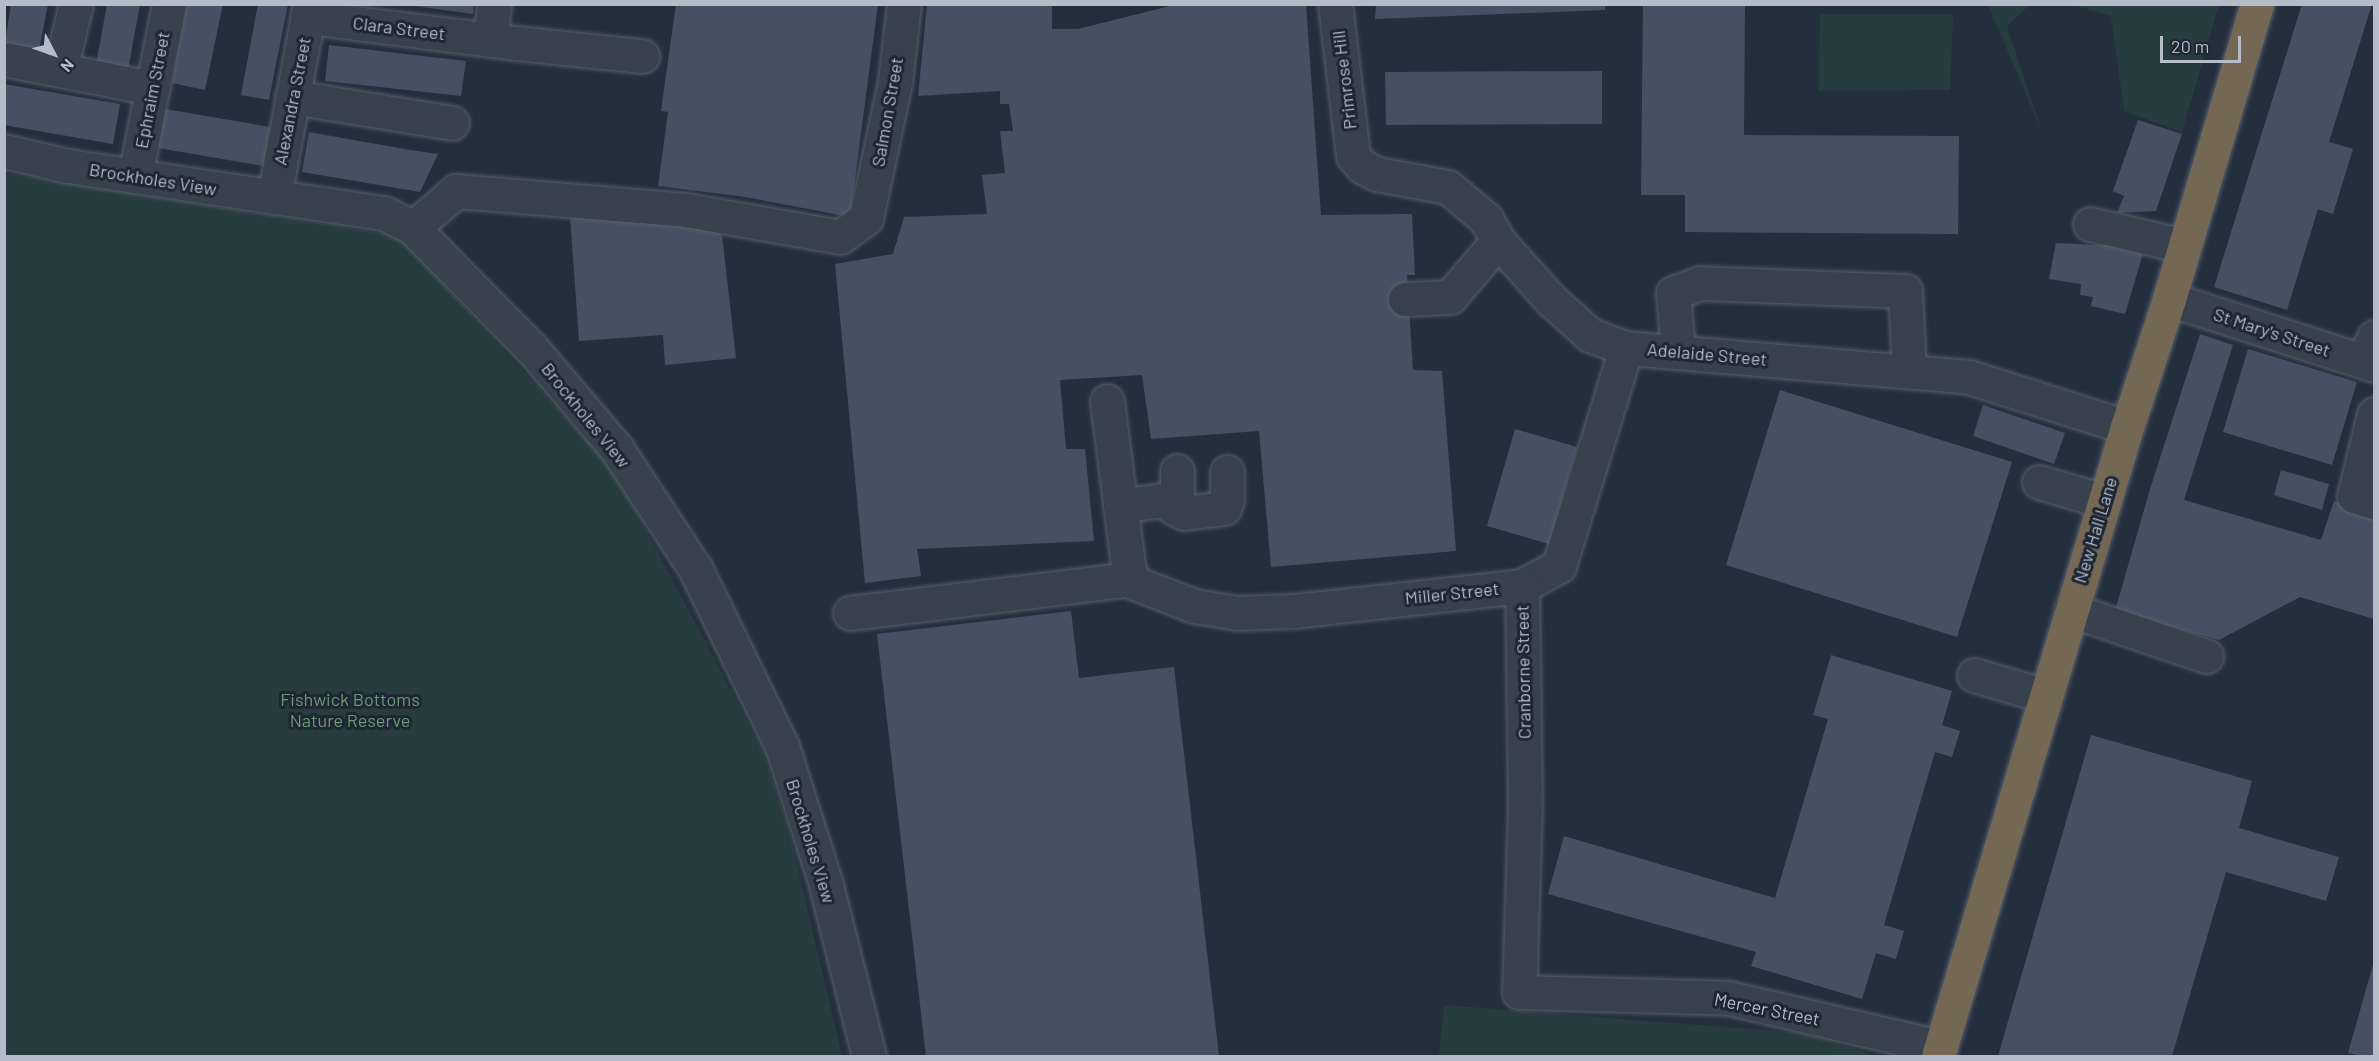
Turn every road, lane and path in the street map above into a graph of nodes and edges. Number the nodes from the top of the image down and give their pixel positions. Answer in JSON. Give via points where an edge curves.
{"nodes":[{"id":1,"x":76,"y":4,"type":"edge"},
{"id":2,"x":169,"y":4,"type":"edge"},
{"id":3,"x":494,"y":4,"type":"edge"},
{"id":4,"x":904,"y":4,"type":"edge"},
{"id":5,"x":1335,"y":4,"type":"edge"},
{"id":6,"x":2258,"y":4,"type":"edge"},
{"id":7,"x":309,"y":11,"type":"edge"},
{"id":8,"x":490,"y":39,"type":"junction"},
{"id":9,"x":642,"y":56,"type":"dead end"},
{"id":10,"x":4,"y":59,"type":"edge"},
{"id":11,"x":60,"y":70,"type":"junction"},
{"id":12,"x":152,"y":88,"type":"junction"},
{"id":13,"x":292,"y":97,"type":"junction"},
{"id":14,"x":452,"y":123,"type":"dead end"},
{"id":15,"x":4,"y":151,"type":"edge"},
{"id":16,"x":1353,"y":156,"type":"joint"},
{"id":17,"x":135,"y":176,"type":"junction"},
{"id":18,"x":274,"y":197,"type":"junction"},
{"id":19,"x":2090,"y":224,"type":"dead end"},
{"id":20,"x":413,"y":228,"type":"junction"},
{"id":21,"x":1498,"y":241,"type":"junction"},
{"id":22,"x":2184,"y":246,"type":"junction"},
{"id":23,"x":1405,"y":299,"type":"dead end"},
{"id":24,"x":2169,"y":299,"type":"junction"},
{"id":25,"x":1626,"y":348,"type":"junction"},
{"id":26,"x":1678,"y":351,"type":"junction"},
{"id":27,"x":2370,"y":354,"type":"edge"},
{"id":28,"x":1909,"y":371,"type":"junction"},
{"id":29,"x":1107,"y":401,"type":"dead end"},
{"id":30,"x":2374,"y":414,"type":"edge"},
{"id":31,"x":2127,"y":427,"type":"junction"},
{"id":32,"x":1227,"y":472,"type":"dead end"},
{"id":33,"x":2039,"y":482,"type":"dead end"},
{"id":34,"x":2104,"y":501,"type":"junction"},
{"id":35,"x":2374,"y":502,"type":"edge"},
{"id":36,"x":1120,"y":506,"type":"junction"},
{"id":37,"x":1131,"y":579,"type":"junction"},
{"id":38,"x":1522,"y":586,"type":"junction"},
{"id":39,"x":2071,"y":610,"type":"junction"},
{"id":40,"x":850,"y":613,"type":"dead end"},
{"id":41,"x":2206,"y":656,"type":"dead end"},
{"id":42,"x":1974,"y":675,"type":"dead end"},
{"id":43,"x":2046,"y":696,"type":"junction"},
{"id":44,"x":1519,"y":992,"type":"joint"},
{"id":45,"x":1939,"y":1052,"type":"edge"},
{"id":46,"x":869,"y":1056,"type":"edge"}],
"edges":[{"from":1,"to":11,"type":"street"},
{"from":2,"to":12,"type":"street","name":"Ephraim Street"},
{"from":3,"to":8,"type":"street"},
{"from":4,"to":20,"type":"street","name":"Salmon Street","via":[[895,81],[866,218],[840,237],[686,210],[456,191]]},
{"from":5,"to":16,"type":"street","name":"Primrose Hill"},
{"from":6,"to":22,"type":"highway","name":"New Hall Lane"},
{"from":7,"to":8,"type":"street","name":"Clara Street"},
{"from":7,"to":13,"type":"street","name":"Alexandra Street"},
{"from":8,"to":9,"type":"street","name":"Clara Street"},
{"from":10,"to":11,"type":"street"},
{"from":11,"to":12,"type":"street"},
{"from":12,"to":17,"type":"street","name":"Ephraim Street"},
{"from":13,"to":14,"type":"street"},
{"from":13,"to":18,"type":"street","name":"Alexandra Street"},
{"from":15,"to":17,"type":"street","name":"Brockholes View"},
{"from":16,"to":21,"type":"street","name":"Adelaide Street","via":[[1377,174],[1448,187],[1486,219]]},
{"from":17,"to":18,"type":"street","name":"Brockholes View"},
{"from":18,"to":20,"type":"street","name":"Brockholes View","via":[[384,213]]},
{"from":19,"to":22,"type":"street"},
{"from":20,"to":46,"type":"street","name":"Brockholes View","via":[[532,349],[616,448],[696,570],[782,746],[826,885]]},
{"from":21,"to":23,"type":"street","via":[[1450,297]]},
{"from":21,"to":25,"type":"street","name":"Adelaide Street","via":[[1550,299],[1590,335]]},
{"from":22,"to":24,"type":"highway","name":"New Hall Lane"},
{"from":24,"to":27,"type":"street","name":"St Mary's Street"},
{"from":24,"to":31,"type":"highway","name":"New Hall Lane"},
{"from":25,"to":26,"type":"street","name":"Adelaide Street"},
{"from":25,"to":38,"type":"street","name":"Cranborne Street","via":[[1559,566]]},
{"from":26,"to":28,"type":"street","name":"Adelaide Street"},
{"from":26,"to":28,"type":"street","via":[[1673,294],[1700,283],[1905,291]]},
{"from":28,"to":31,"type":"street","name":"Adelaide Street","via":[[1970,377]]},
{"from":29,"to":36,"type":"street"},
{"from":30,"to":35,"type":"street","via":[[2354,496]]},
{"from":31,"to":34,"type":"highway","name":"New Hall Lane"},
{"from":32,"to":36,"type":"street","via":[[1224,508],[1184,513],[1174,508],[1173,485]]},
{"from":33,"to":34,"type":"street"},
{"from":34,"to":39,"type":"highway","name":"New Hall Lane"},
{"from":36,"to":37,"type":"street"},
{"from":37,"to":38,"type":"street","name":"Miller Street","via":[[1194,606],[1237,613],[1293,611]]},
{"from":37,"to":40,"type":"street"},
{"from":38,"to":44,"type":"street","name":"Cranborne Street","via":[[1525,805]]},
{"from":39,"to":41,"type":"street"},
{"from":39,"to":43,"type":"highway","name":"New Hall Lane"},
{"from":42,"to":43,"type":"street"},
{"from":43,"to":45,"type":"highway","name":"New Hall Lane"},
{"from":44,"to":45,"type":"street","name":"Mercer Street","via":[[1729,998]]}]}
